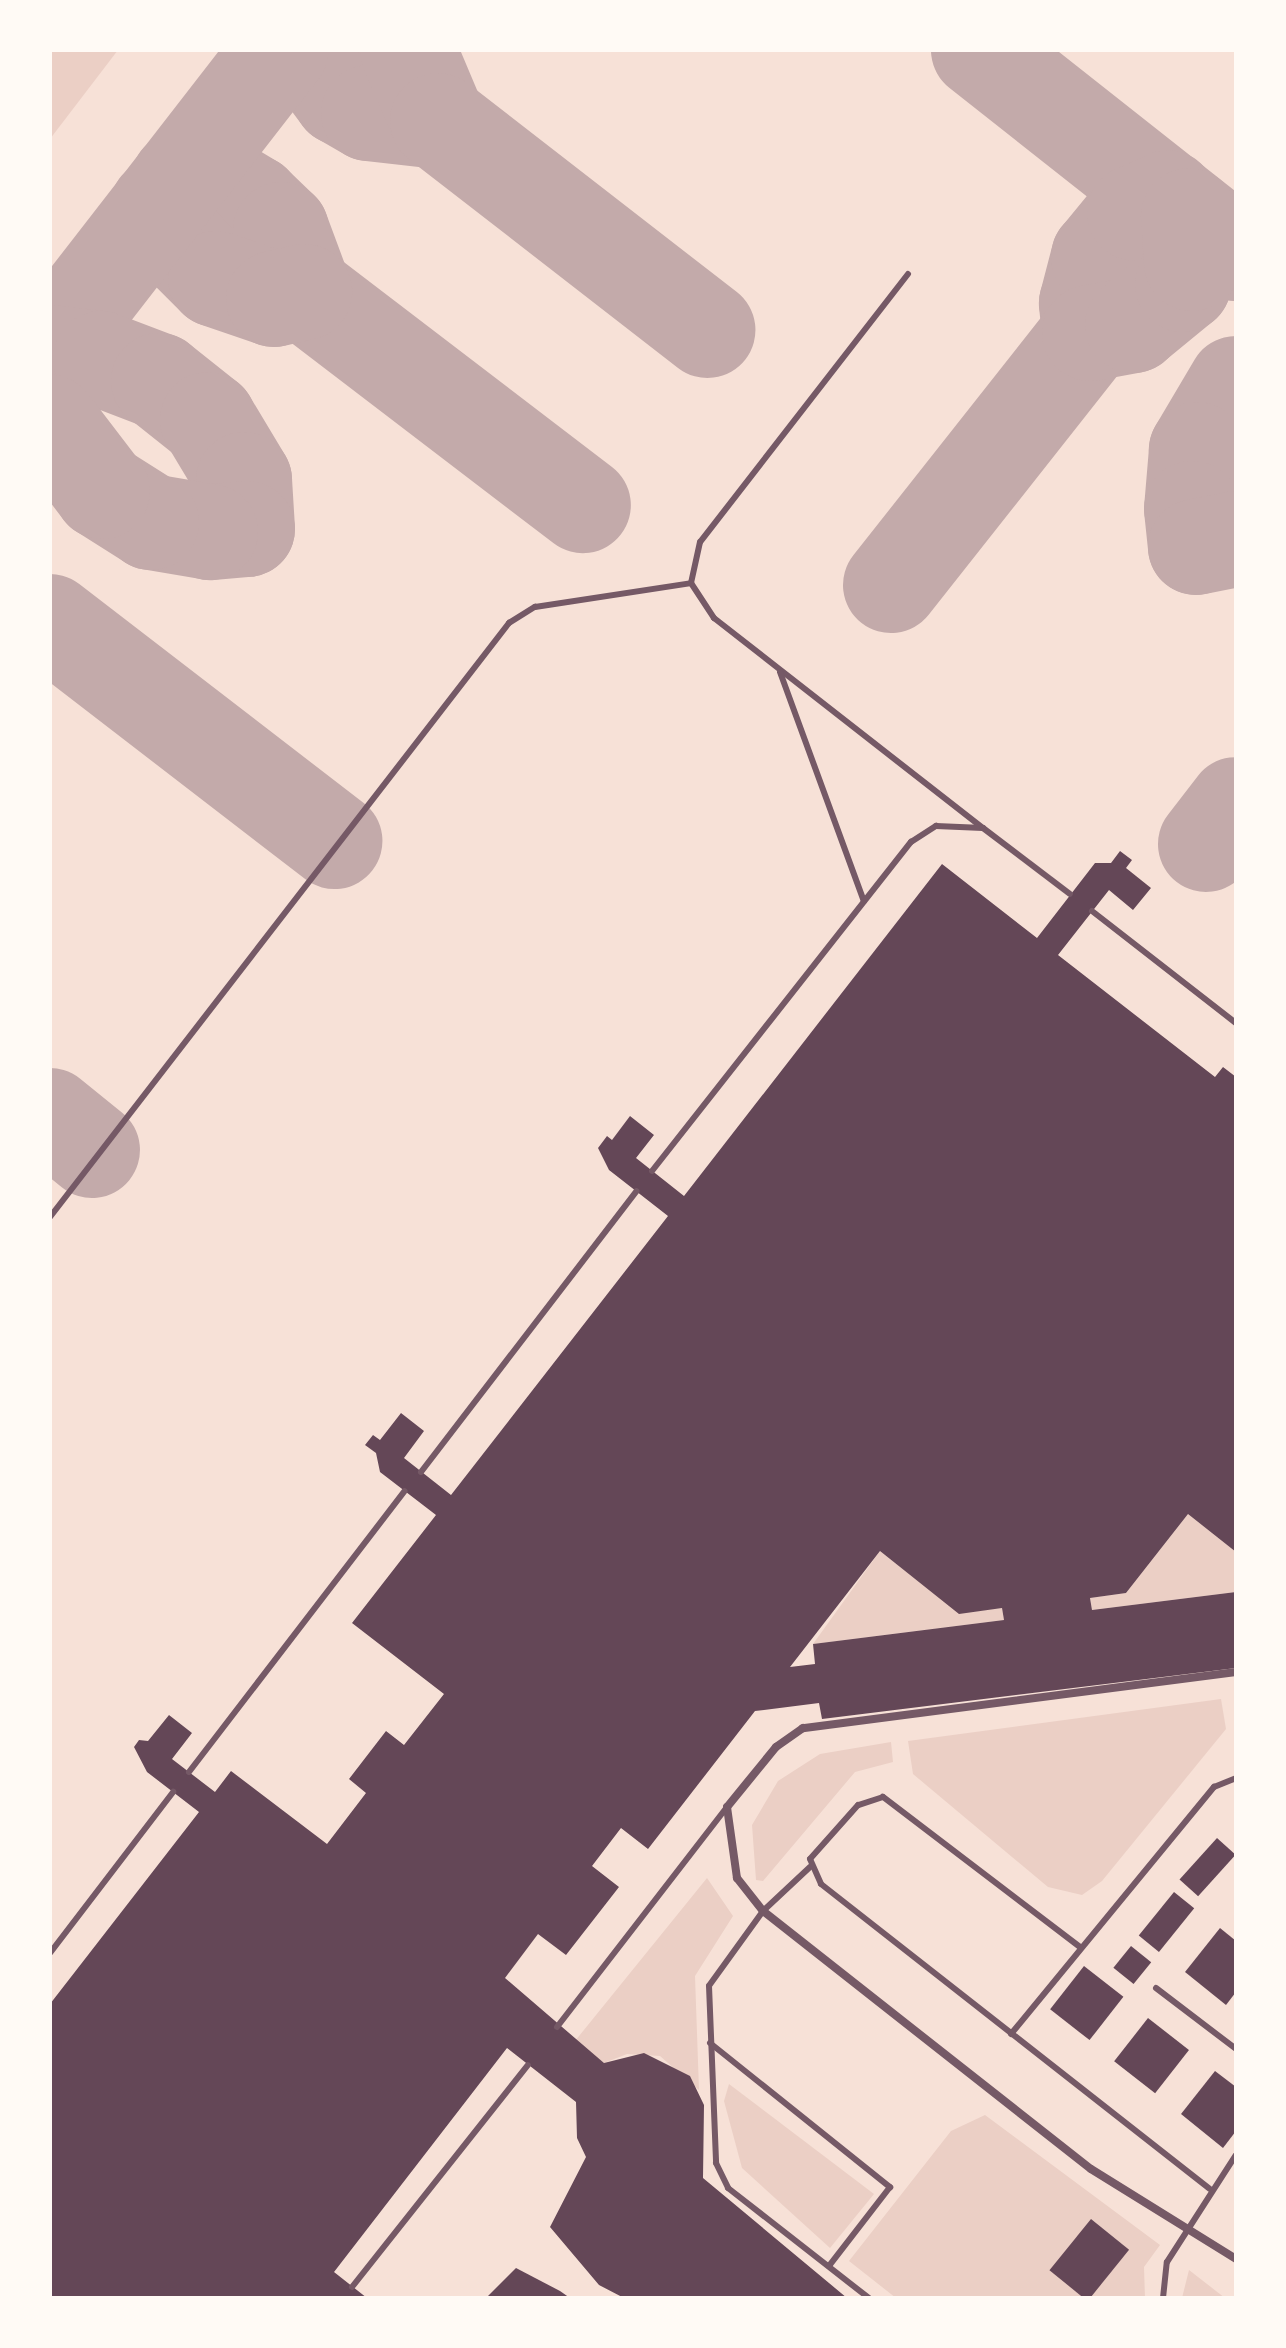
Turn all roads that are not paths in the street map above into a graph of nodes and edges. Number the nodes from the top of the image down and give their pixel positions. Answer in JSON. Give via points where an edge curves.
{"nodes":[{"id":1,"x":908,"y":274,"type":"dead end"},
{"id":2,"x":691,"y":583,"type":"junction"},
{"id":3,"x":775,"y":664,"type":"junction"},
{"id":4,"x":983,"y":828,"type":"junction"},
{"id":5,"x":1070,"y":894,"type":"dead end"},
{"id":6,"x":864,"y":901,"type":"junction"},
{"id":7,"x":1092,"y":911,"type":"dead end"},
{"id":8,"x":1236,"y":1023,"type":"edge"},
{"id":9,"x":652,"y":1171,"type":"dead end"},
{"id":10,"x":637,"y":1191,"type":"dead end"},
{"id":11,"x":50,"y":1217,"type":"edge"},
{"id":12,"x":421,"y":1472,"type":"dead end"},
{"id":13,"x":405,"y":1491,"type":"dead end"},
{"id":14,"x":1236,"y":1672,"type":"edge"},
{"id":15,"x":189,"y":1772,"type":"dead end"},
{"id":16,"x":1236,"y":1778,"type":"edge"},
{"id":17,"x":173,"y":1792,"type":"dead end"},
{"id":18,"x":727,"y":1807,"type":"junction"},
{"id":19,"x":810,"y":1867,"type":"junction"},
{"id":20,"x":763,"y":1911,"type":"junction"},
{"id":21,"x":1080,"y":1947,"type":"junction"},
{"id":22,"x":50,"y":1953,"type":"edge"},
{"id":23,"x":1156,"y":1988,"type":"dead end"},
{"id":24,"x":557,"y":2027,"type":"dead end"},
{"id":25,"x":1011,"y":2034,"type":"junction"},
{"id":26,"x":710,"y":2043,"type":"junction"},
{"id":27,"x":1236,"y":2049,"type":"edge"},
{"id":28,"x":528,"y":2065,"type":"dead end"},
{"id":29,"x":1236,"y":2155,"type":"edge"},
{"id":30,"x":1210,"y":2189,"type":"junction"},
{"id":31,"x":1187,"y":2224,"type":"junction"},
{"id":32,"x":1236,"y":2259,"type":"edge"},
{"id":33,"x":829,"y":2266,"type":"junction"},
{"id":34,"x":352,"y":2287,"type":"dead end"},
{"id":35,"x":869,"y":2298,"type":"edge"},
{"id":36,"x":1163,"y":2298,"type":"edge"}],
"edges":[{"from":1,"to":2,"type":"lane","via":[[700,542]]},
{"from":2,"to":3,"type":"lane","via":[[703,608]]},
{"from":2,"to":11,"type":"lane","via":[[535,607],[509,623]]},
{"from":3,"to":4,"type":"lane"},
{"from":3,"to":6,"type":"lane","via":[[796,700]]},
{"from":4,"to":5,"type":"lane"},
{"from":4,"to":6,"type":"lane","via":[[936,826],[911,842]]},
{"from":6,"to":9,"type":"lane"},
{"from":7,"to":8,"type":"lane"},
{"from":10,"to":12,"type":"lane"},
{"from":13,"to":15,"type":"lane"},
{"from":14,"to":18,"type":"street","via":[[803,1728],[776,1747]]},
{"from":16,"to":21,"type":"lane","via":[[1214,1787]]},
{"from":17,"to":22,"type":"lane"},
{"from":18,"to":20,"type":"street","via":[[737,1878]]},
{"from":18,"to":24,"type":"lane"},
{"from":19,"to":20,"type":"lane"},
{"from":19,"to":21,"type":"lane","via":[[816,1847],[858,1805],[883,1797]]},
{"from":19,"to":25,"type":"lane"},
{"from":20,"to":26,"type":"lane","via":[[709,1986]]},
{"from":20,"to":31,"type":"street","via":[[1091,2169]]},
{"from":21,"to":25,"type":"lane"},
{"from":23,"to":27,"type":"lane"},
{"from":25,"to":30,"type":"lane"},
{"from":26,"to":33,"type":"lane","via":[[720,2176]]},
{"from":26,"to":33,"type":"lane","via":[[890,2187]]},
{"from":28,"to":34,"type":"lane"},
{"from":29,"to":30,"type":"lane"},
{"from":30,"to":31,"type":"lane"},
{"from":31,"to":32,"type":"street"},
{"from":31,"to":36,"type":"lane","via":[[1167,2262]]},
{"from":33,"to":35,"type":"lane"}]}
